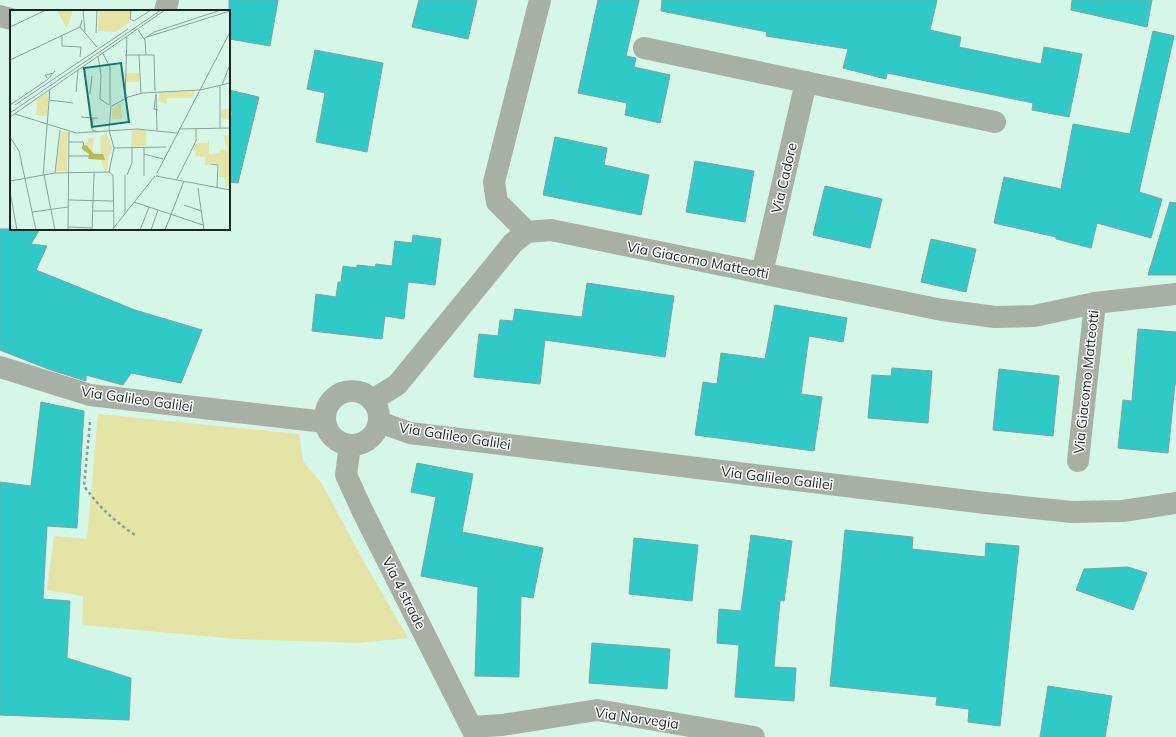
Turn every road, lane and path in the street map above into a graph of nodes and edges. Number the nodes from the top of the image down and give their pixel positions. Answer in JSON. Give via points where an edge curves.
{"nodes":[{"id":1,"x":168,"y":0,"type":"edge"},
{"id":2,"x":540,"y":0,"type":"edge"},
{"id":3,"x":165,"y":10,"type":"edge"},
{"id":4,"x":0,"y":16,"type":"edge"},
{"id":5,"x":10,"y":19,"type":"edge"},
{"id":6,"x":644,"y":48,"type":"dead end"},
{"id":7,"x":806,"y":82,"type":"junction"},
{"id":8,"x":995,"y":122,"type":"dead end"},
{"id":9,"x":528,"y":232,"type":"junction"},
{"id":10,"x":762,"y":273,"type":"junction"},
{"id":11,"x":1176,"y":294,"type":"edge"},
{"id":12,"x":1095,"y":303,"type":"junction"},
{"id":13,"x":0,"y":367,"type":"edge"},
{"id":14,"x":94,"y":395,"type":"junction"},
{"id":15,"x":372,"y":400,"type":"junction"},
{"id":16,"x":325,"y":422,"type":"junction"},
{"id":17,"x":379,"y":422,"type":"junction"},
{"id":18,"x":350,"y":445,"type":"junction"},
{"id":19,"x":1078,"y":462,"type":"dead end"},
{"id":20,"x":1176,"y":503,"type":"edge"},
{"id":21,"x":135,"y":535,"type":"dead end"},
{"id":22,"x":474,"y":732,"type":"edge"},
{"id":23,"x":754,"y":737,"type":"edge"}],
"edges":[{"from":1,"to":3,"type":"street"},
{"from":2,"to":9,"type":"street","via":[[494,182],[497,202]]},
{"from":4,"to":5,"type":"street"},
{"from":6,"to":7,"type":"street"},
{"from":7,"to":8,"type":"street"},
{"from":7,"to":10,"type":"street","name":"Via Cadore"},
{"from":9,"to":10,"type":"street","name":"Via Giacomo Matteotti","via":[[550,230]]},
{"from":9,"to":15,"type":"street","via":[[514,243],[397,385]]},
{"from":10,"to":12,"type":"street","name":"Via Giacomo Matteotti","via":[[942,310],[995,317],[1034,316]]},
{"from":11,"to":12,"type":"street","name":"Via Giacomo Matteotti"},
{"from":12,"to":19,"type":"street","name":"Via Giacomo Matteotti"},
{"from":13,"to":14,"type":"street","name":"Via Galileo Galilei"},
{"from":14,"to":16,"type":"street","name":"Via Galileo Galilei"},
{"from":14,"to":21,"type":"path","via":[[84,486],[109,516]]},
{"from":15,"to":16,"type":"street","via":[[364,393],[341,393],[332,400],[326,411]]},
{"from":15,"to":17,"type":"street","via":[[378,410]]},
{"from":16,"to":18,"type":"street","via":[[334,438]]},
{"from":17,"to":18,"type":"street","via":[[376,432],[369,440]]},
{"from":17,"to":20,"type":"street","name":"Via Galileo Galilei","via":[[410,433],[1048,510],[1123,511]]},
{"from":18,"to":22,"type":"street","name":"Via 4 strade","via":[[346,475]]},
{"from":22,"to":23,"type":"street","name":"Via Norvegia","via":[[597,710]]}]}
